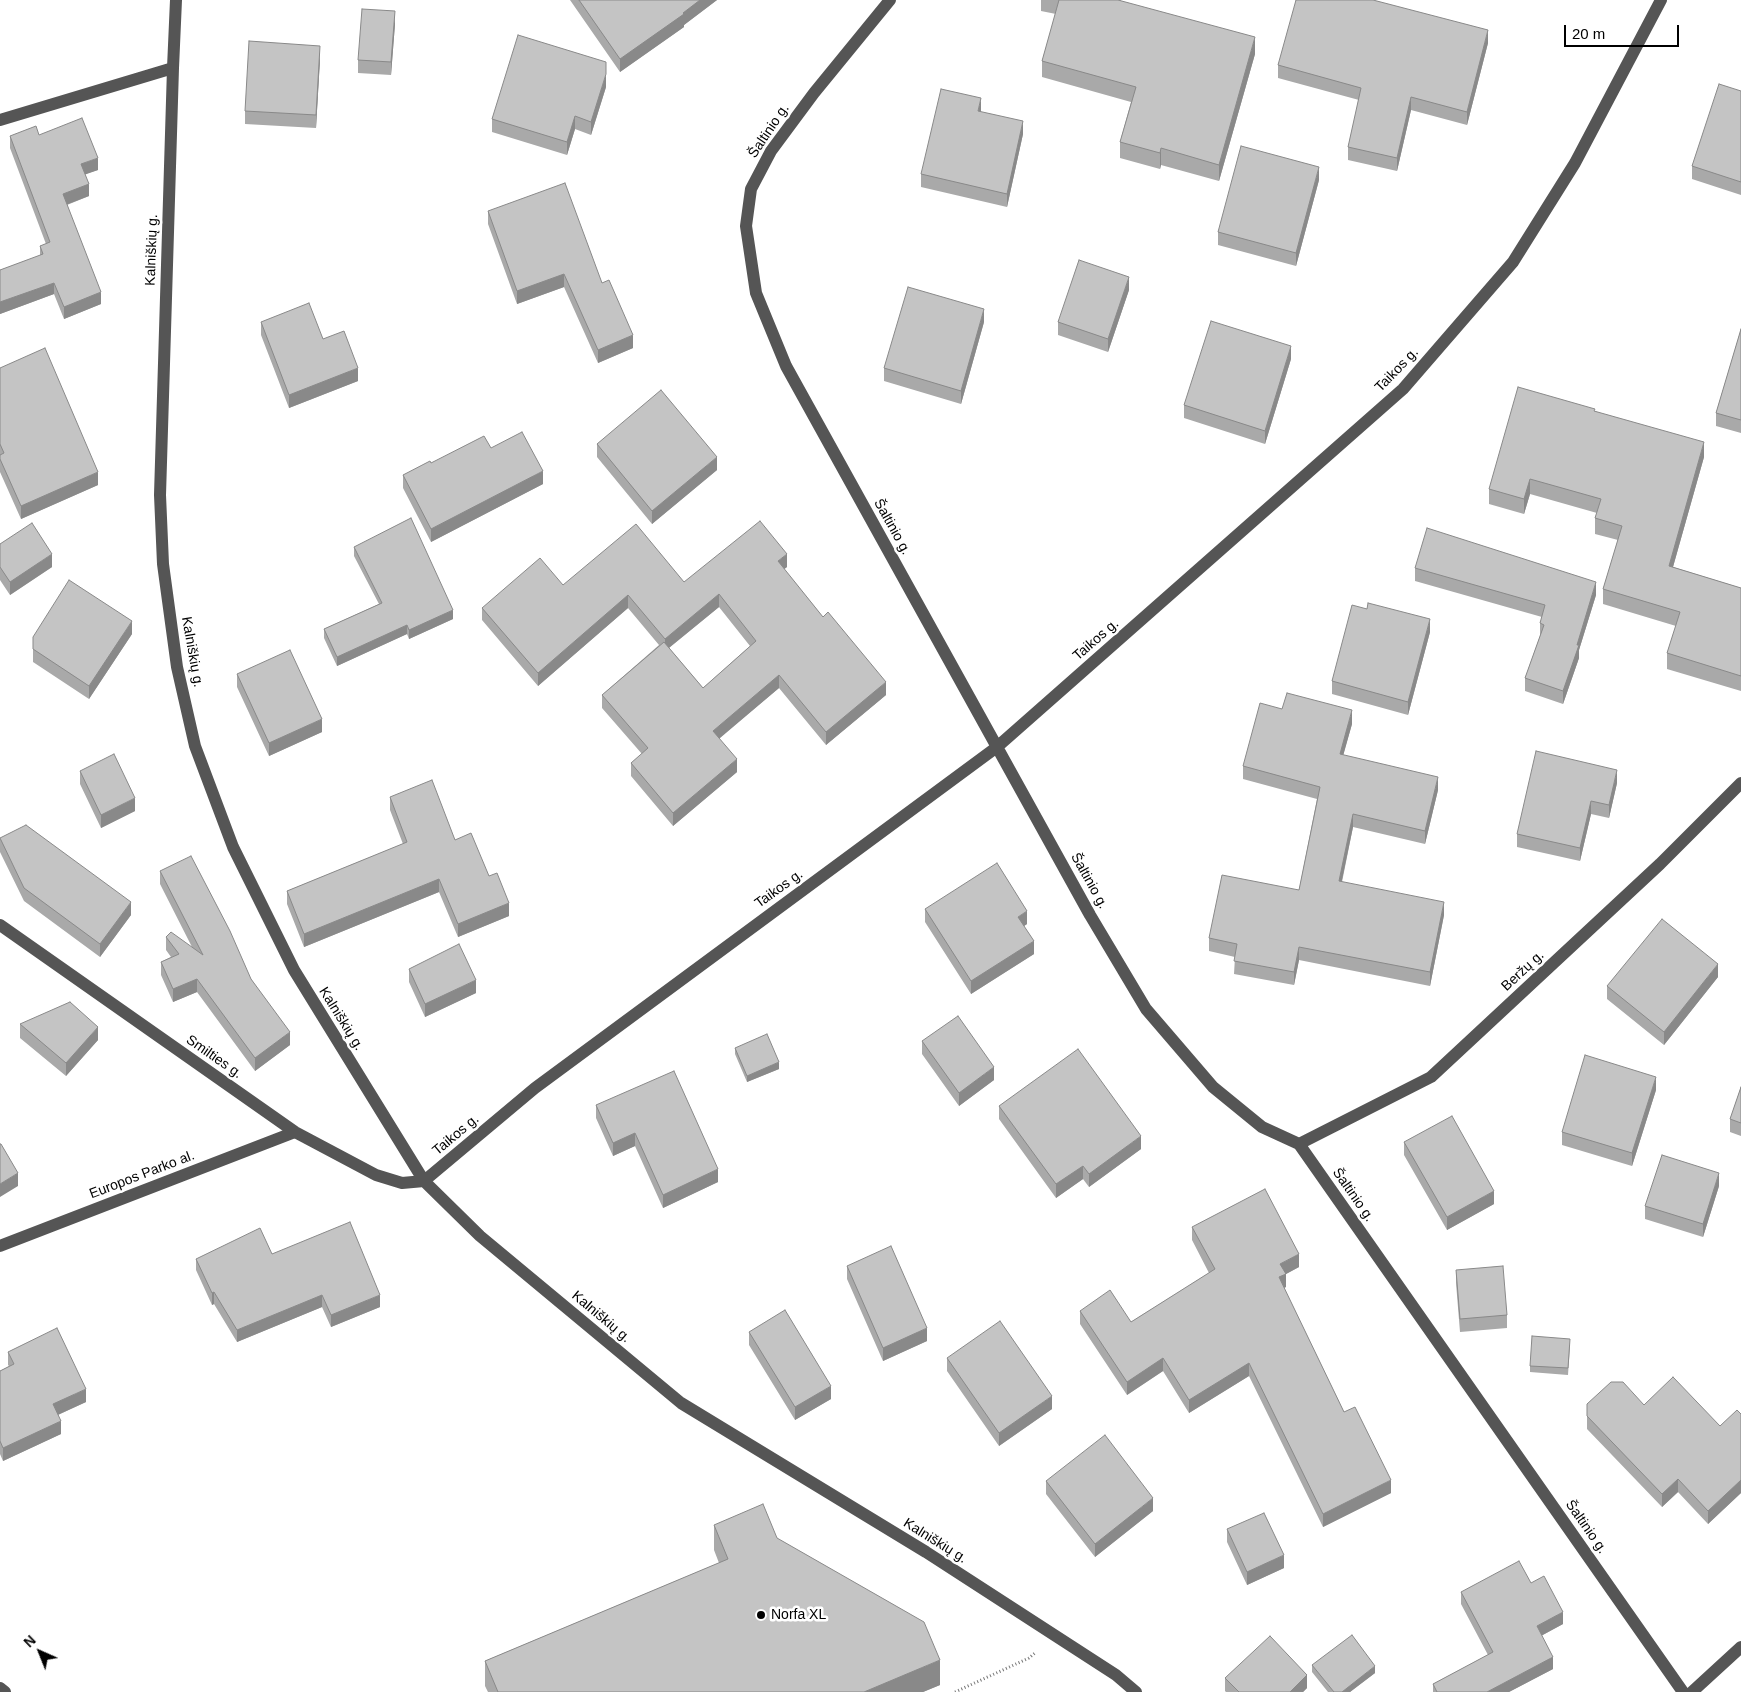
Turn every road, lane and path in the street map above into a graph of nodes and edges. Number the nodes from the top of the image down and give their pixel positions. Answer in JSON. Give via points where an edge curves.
{"nodes":[{"id":1,"x":176,"y":0,"type":"edge"},
{"id":2,"x":890,"y":0,"type":"edge"},
{"id":3,"x":1660,"y":0,"type":"edge"},
{"id":4,"x":173,"y":68,"type":"junction"},
{"id":5,"x":0,"y":120,"type":"edge"},
{"id":6,"x":997,"y":747,"type":"junction"},
{"id":7,"x":1741,"y":783,"type":"edge"},
{"id":8,"x":0,"y":925,"type":"edge"},
{"id":9,"x":296,"y":1132,"type":"junction"},
{"id":10,"x":1299,"y":1144,"type":"junction"},
{"id":11,"x":424,"y":1181,"type":"junction"},
{"id":12,"x":0,"y":1246,"type":"edge"},
{"id":13,"x":1055,"y":1636,"type":"junction"},
{"id":14,"x":1741,"y":1647,"type":"edge"},
{"id":15,"x":0,"y":1688,"type":"edge"},
{"id":16,"x":5,"y":1692,"type":"edge"},
{"id":17,"x":955,"y":1692,"type":"edge"},
{"id":18,"x":1136,"y":1692,"type":"edge"},
{"id":19,"x":1683,"y":1692,"type":"edge"},
{"id":20,"x":1692,"y":1692,"type":"edge"}],
"edges":[{"from":1,"to":4,"type":"street","name":"Kalniškių g."},
{"from":2,"to":6,"type":"street","name":"Šaltinio g.","via":[[771,151],[751,190],[746,226],[756,293],[786,366]]},
{"from":3,"to":6,"type":"street","name":"Taikos g.","via":[[1575,163],[1513,262],[1403,389]]},
{"from":4,"to":5,"type":"street"},
{"from":4,"to":11,"type":"street","name":"Kalniškių g.","via":[[160,495],[163,564],[177,667],[195,746],[233,847],[294,970]]},
{"from":6,"to":10,"type":"street","name":"Šaltinio g.","via":[[1146,1009],[1213,1087],[1262,1127]]},
{"from":6,"to":11,"type":"street","name":"Taikos g.","via":[[534,1088]]},
{"from":7,"to":10,"type":"street","name":"Beržų g.","via":[[1660,864],[1431,1077]]},
{"from":8,"to":9,"type":"street","name":"Smilties g."},
{"from":9,"to":11,"type":"street","name":"Smilties g.","via":[[376,1175],[402,1183]]},
{"from":9,"to":12,"type":"street","name":"Europos Parko al."},
{"from":10,"to":19,"type":"street","name":"Šaltinio g."},
{"from":11,"to":13,"type":"street","name":"Kalniškių g.","via":[[480,1236],[681,1403],[926,1552]]},
{"from":13,"to":17,"type":"path","via":[[1029,1658]]},
{"from":13,"to":18,"type":"street","name":"Kalniškių g.","via":[[1116,1675]]},
{"from":14,"to":20,"type":"street"},
{"from":15,"to":16,"type":"street"}]}
